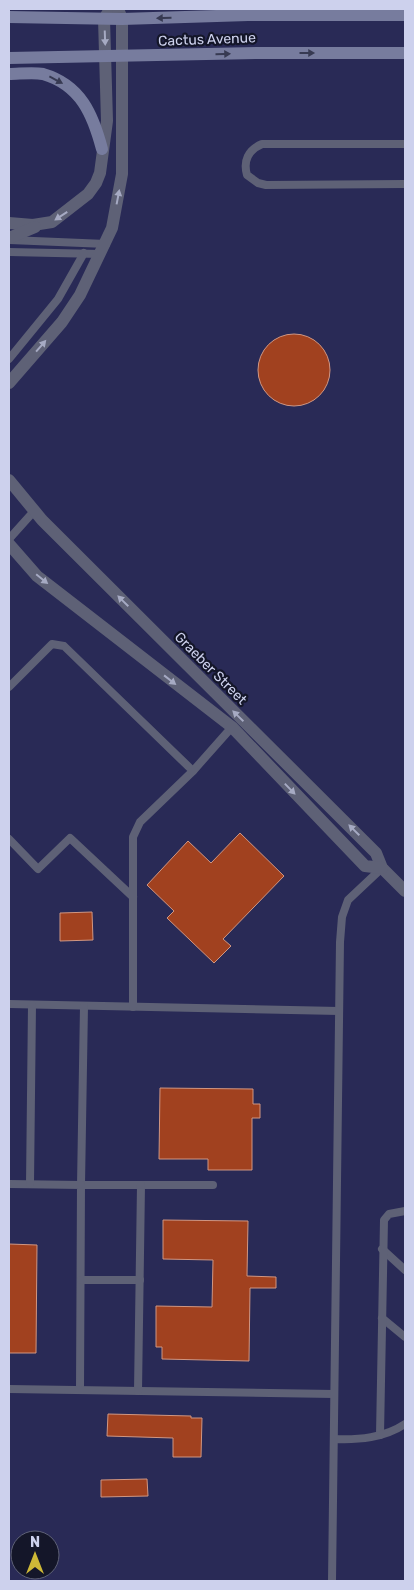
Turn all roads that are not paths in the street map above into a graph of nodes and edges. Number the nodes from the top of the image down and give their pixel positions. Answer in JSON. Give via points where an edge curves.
{"nodes":[{"id":1,"x":337,"y":12,"type":"edge"},
{"id":2,"x":107,"y":14,"type":"edge"},
{"id":3,"x":120,"y":14,"type":"edge"},
{"id":4,"x":405,"y":15,"type":"edge"},
{"id":5,"x":9,"y":17,"type":"edge"},
{"id":6,"x":405,"y":53,"type":"edge"},
{"id":7,"x":106,"y":57,"type":"junction"},
{"id":8,"x":122,"y":57,"type":"junction"},
{"id":9,"x":9,"y":58,"type":"edge"},
{"id":10,"x":9,"y":74,"type":"edge"},
{"id":11,"x":405,"y":144,"type":"edge"},
{"id":12,"x":102,"y":149,"type":"junction"},
{"id":13,"x":405,"y":184,"type":"edge"},
{"id":14,"x":9,"y":223,"type":"edge"},
{"id":15,"x":42,"y":224,"type":"junction"},
{"id":16,"x":9,"y":239,"type":"edge"},
{"id":17,"x":103,"y":249,"type":"junction"},
{"id":18,"x":9,"y":252,"type":"edge"},
{"id":19,"x":84,"y":253,"type":"junction"},
{"id":20,"x":9,"y":359,"type":"edge"},
{"id":21,"x":9,"y":383,"type":"edge"},
{"id":22,"x":9,"y":480,"type":"edge"},
{"id":23,"x":35,"y":510,"type":"junction"},
{"id":24,"x":9,"y":539,"type":"edge"},
{"id":25,"x":9,"y":544,"type":"edge"},
{"id":26,"x":9,"y":687,"type":"edge"},
{"id":27,"x":232,"y":727,"type":"junction"},
{"id":28,"x":192,"y":771,"type":"junction"},
{"id":29,"x":9,"y":839,"type":"edge"},
{"id":30,"x":382,"y":868,"type":"junction"},
{"id":31,"x":405,"y":891,"type":"edge"},
{"id":32,"x":133,"y":897,"type":"junction"},
{"id":33,"x":9,"y":1004,"type":"edge"},
{"id":34,"x":32,"y":1005,"type":"junction"},
{"id":35,"x":84,"y":1006,"type":"junction"},
{"id":36,"x":133,"y":1007,"type":"junction"},
{"id":37,"x":339,"y":1011,"type":"junction"},
{"id":38,"x":9,"y":1184,"type":"edge"},
{"id":39,"x":30,"y":1184,"type":"junction"},
{"id":40,"x":81,"y":1185,"type":"junction"},
{"id":41,"x":141,"y":1185,"type":"junction"},
{"id":42,"x":213,"y":1185,"type":"dead end"},
{"id":43,"x":405,"y":1211,"type":"edge"},
{"id":44,"x":382,"y":1249,"type":"junction"},
{"id":45,"x":405,"y":1270,"type":"edge"},
{"id":46,"x":81,"y":1280,"type":"junction"},
{"id":47,"x":140,"y":1280,"type":"junction"},
{"id":48,"x":382,"y":1318,"type":"junction"},
{"id":49,"x":405,"y":1337,"type":"edge"},
{"id":50,"x":9,"y":1389,"type":"edge"},
{"id":51,"x":80,"y":1390,"type":"junction"},
{"id":52,"x":138,"y":1391,"type":"junction"},
{"id":53,"x":334,"y":1394,"type":"junction"},
{"id":54,"x":405,"y":1424,"type":"edge"},
{"id":55,"x":380,"y":1435,"type":"junction"},
{"id":56,"x":334,"y":1439,"type":"junction"},
{"id":57,"x":332,"y":1581,"type":"edge"}],
"edges":[{"from":1,"to":3,"type":"main road","name":"Cactus Avenue","one_way":true},
{"from":1,"to":4,"type":"main road","name":"Cactus Avenue"},
{"from":2,"to":3,"type":"main road","name":"Cactus Avenue"},
{"from":2,"to":5,"type":"main road","name":"Cactus Avenue"},
{"from":2,"to":7,"type":"street","one_way":true},
{"from":3,"to":8,"type":"street"},
{"from":8,"to":6,"type":"main road","name":"Cactus Avenue","one_way":true},
{"from":7,"to":8,"type":"main road","name":"Cactus Avenue"},
{"from":7,"to":9,"type":"main road","name":"Cactus Avenue"},
{"from":7,"to":12,"type":"street","via":[[107,121]]},
{"from":17,"to":8,"type":"street","one_way":true,"via":[[122,174]]},
{"from":10,"to":12,"type":"main road","one_way":true,"via":[[42,74],[68,87],[92,113]]},
{"from":11,"to":13,"type":"lane","via":[[262,144],[254,148],[245,163],[247,175],[266,185]]},
{"from":12,"to":15,"type":"street","one_way":true,"via":[[100,173],[88,194],[52,222]]},
{"from":14,"to":15,"type":"street"},
{"from":15,"to":16,"type":"street"},
{"from":16,"to":17,"type":"lane"},
{"from":17,"to":19,"type":"lane"},
{"from":21,"to":17,"type":"street","one_way":true,"via":[[62,322]]},
{"from":18,"to":19,"type":"lane"},
{"from":19,"to":20,"type":"lane","via":[[58,299]]},
{"from":22,"to":23,"type":"street","name":"Graeber Street"},
{"from":23,"to":24,"type":"lane"},
{"from":30,"to":23,"type":"street","name":"Graeber Street","one_way":true,"via":[[376,852],[55,534]]},
{"from":25,"to":27,"type":"street","name":"Graeber Street","one_way":true,"via":[[37,576]]},
{"from":26,"to":28,"type":"lane","via":[[52,644],[64,646]]},
{"from":27,"to":28,"type":"lane"},
{"from":27,"to":30,"type":"street","name":"Graeber Street","one_way":true,"via":[[365,866]]},
{"from":28,"to":32,"type":"lane","via":[[140,822],[133,837]]},
{"from":29,"to":32,"type":"lane","via":[[38,869],[70,838]]},
{"from":30,"to":31,"type":"street","name":"Graeber Street"},
{"from":30,"to":37,"type":"lane","via":[[348,900],[342,917]]},
{"from":32,"to":36,"type":"lane"},
{"from":33,"to":34,"type":"lane"},
{"from":34,"to":35,"type":"lane"},
{"from":34,"to":39,"type":"lane"},
{"from":35,"to":36,"type":"lane"},
{"from":35,"to":40,"type":"lane"},
{"from":36,"to":37,"type":"lane"},
{"from":37,"to":53,"type":"lane"},
{"from":38,"to":39,"type":"lane"},
{"from":39,"to":40,"type":"lane"},
{"from":40,"to":41,"type":"lane"},
{"from":40,"to":46,"type":"lane"},
{"from":41,"to":42,"type":"lane"},
{"from":41,"to":47,"type":"lane"},
{"from":43,"to":44,"type":"lane","via":[[389,1214],[384,1220]]},
{"from":44,"to":45,"type":"lane"},
{"from":44,"to":48,"type":"lane"},
{"from":46,"to":47,"type":"lane"},
{"from":46,"to":51,"type":"lane"},
{"from":47,"to":52,"type":"lane"},
{"from":48,"to":49,"type":"lane"},
{"from":48,"to":55,"type":"lane"},
{"from":50,"to":51,"type":"lane"},
{"from":51,"to":52,"type":"lane"},
{"from":52,"to":53,"type":"lane"},
{"from":53,"to":56,"type":"lane"},
{"from":54,"to":55,"type":"lane","via":[[392,1433]]},
{"from":55,"to":56,"type":"lane","via":[[353,1440]]},
{"from":56,"to":57,"type":"lane"}]}
